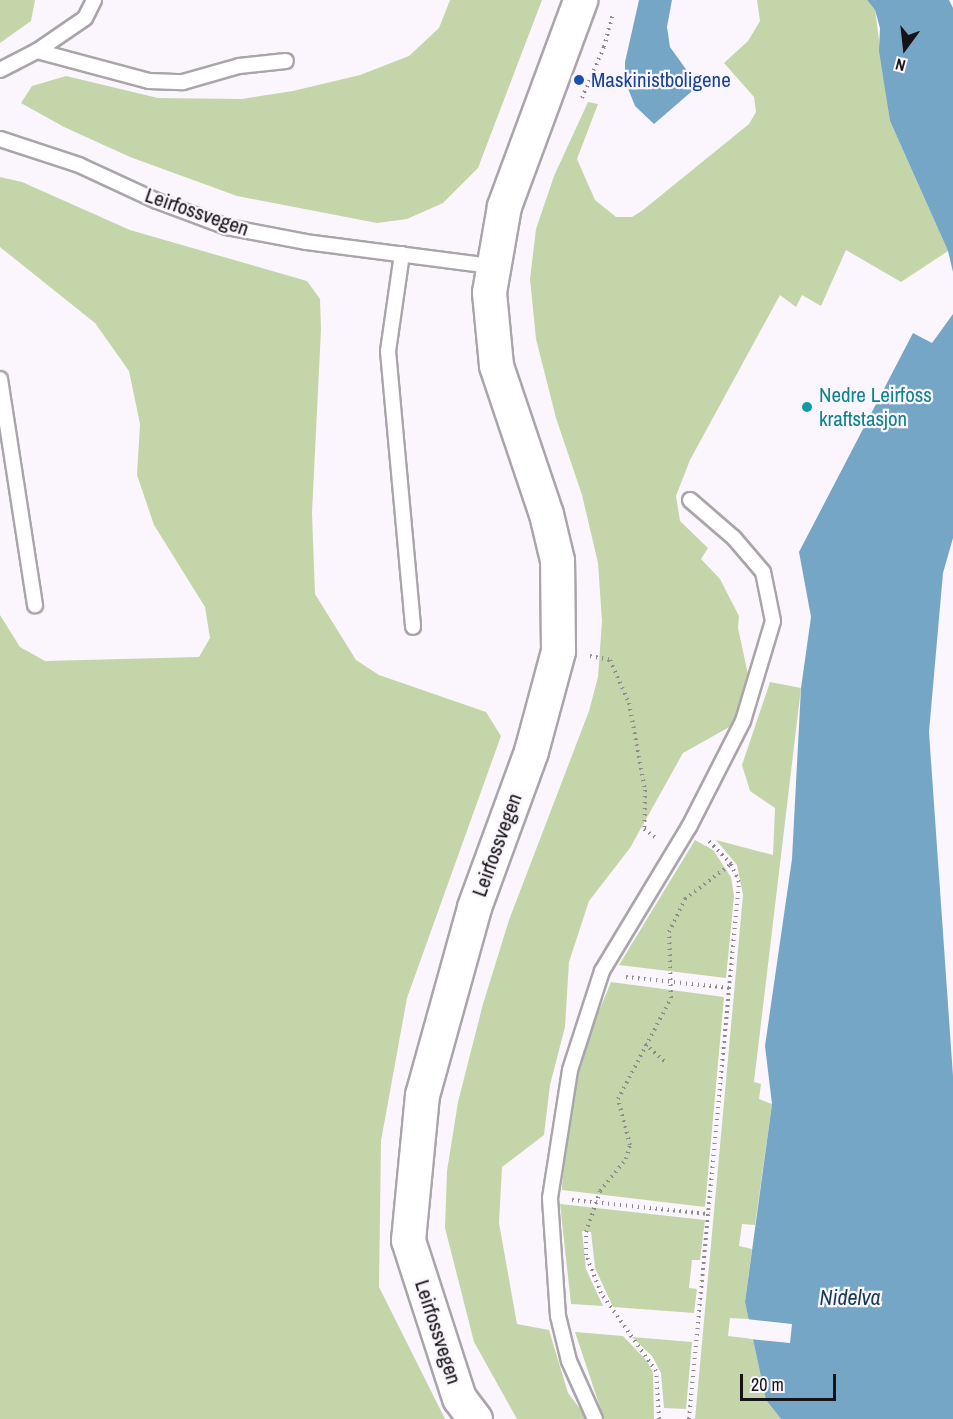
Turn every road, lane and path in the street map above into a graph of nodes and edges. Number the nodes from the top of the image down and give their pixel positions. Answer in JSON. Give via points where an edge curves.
{"nodes":[{"id":1,"x":94,"y":0,"type":"edge"},
{"id":2,"x":580,"y":0,"type":"edge"},
{"id":3,"x":37,"y":51,"type":"junction"},
{"id":4,"x":286,"y":61,"type":"dead end"},
{"id":5,"x":0,"y":70,"type":"edge"},
{"id":6,"x":0,"y":139,"type":"edge"},
{"id":7,"x":402,"y":254,"type":"junction"},
{"id":8,"x":491,"y":266,"type":"junction"},
{"id":9,"x":0,"y":379,"type":"edge"},
{"id":10,"x":690,"y":500,"type":"dead end"},
{"id":11,"x":35,"y":605,"type":"dead end"},
{"id":12,"x":413,"y":627,"type":"dead end"},
{"id":13,"x":589,"y":656,"type":"dead end"},
{"id":14,"x":689,"y":827,"type":"junction"},
{"id":15,"x":675,"y":851,"type":"junction"},
{"id":16,"x":731,"y":864,"type":"junction"},
{"id":17,"x":601,"y":975,"type":"junction"},
{"id":18,"x":670,"y":982,"type":"junction"},
{"id":19,"x":730,"y":988,"type":"junction"},
{"id":20,"x":645,"y":1044,"type":"junction"},
{"id":21,"x":667,"y":1064,"type":"dead end"},
{"id":22,"x":550,"y":1198,"type":"junction"},
{"id":23,"x":596,"y":1201,"type":"junction"},
{"id":24,"x":709,"y":1214,"type":"junction"},
{"id":25,"x":475,"y":1419,"type":"edge"},
{"id":26,"x":595,"y":1419,"type":"edge"},
{"id":27,"x":658,"y":1419,"type":"edge"},
{"id":28,"x":689,"y":1419,"type":"edge"}],
"edges":[{"from":1,"to":3,"type":"lane","via":[[85,18]]},
{"from":2,"to":8,"type":"street","name":"Leirfossvegen","via":[[516,168]]},
{"from":3,"to":4,"type":"lane","via":[[149,81],[183,82],[239,66]]},
{"from":3,"to":5,"type":"lane"},
{"from":6,"to":7,"type":"lane","name":"Leirfossvegen","via":[[80,165],[157,201],[227,226]]},
{"from":7,"to":8,"type":"lane","name":"Leirfossvegen"},
{"from":7,"to":12,"type":"lane","via":[[388,351]]},
{"from":8,"to":25,"type":"street","name":"Leirfossvegen","via":[[489,328],[496,365],[546,514],[557,561],[560,602],[558,651],[550,692],[474,907],[422,1095],[408,1240],[459,1398]]},
{"from":9,"to":11,"type":"lane"},
{"from":10,"to":14,"type":"lane","via":[[734,538],[763,572],[773,621],[743,721]]},
{"from":13,"to":15,"type":"path","via":[[610,660],[629,704],[645,790],[644,829]]},
{"from":14,"to":15,"type":"lane"},
{"from":14,"to":16,"type":"path","via":[[716,845]]},
{"from":15,"to":17,"type":"lane"},
{"from":16,"to":18,"type":"path","via":[[685,899],[669,932]]},
{"from":16,"to":19,"type":"path","via":[[739,882]]},
{"from":17,"to":18,"type":"path"},
{"from":17,"to":22,"type":"lane","via":[[570,1071]]},
{"from":18,"to":19,"type":"path"},
{"from":18,"to":20,"type":"path","via":[[671,998]]},
{"from":19,"to":24,"type":"path"},
{"from":20,"to":21,"type":"path"},
{"from":20,"to":23,"type":"path","via":[[618,1099],[630,1145],[626,1159]]},
{"from":22,"to":23,"type":"path"},
{"from":22,"to":26,"type":"lane","via":[[558,1316],[569,1361]]},
{"from":23,"to":24,"type":"path"},
{"from":23,"to":27,"type":"path","via":[[586,1232],[586,1255],[601,1293],[656,1371]]},
{"from":24,"to":28,"type":"path"}]}
